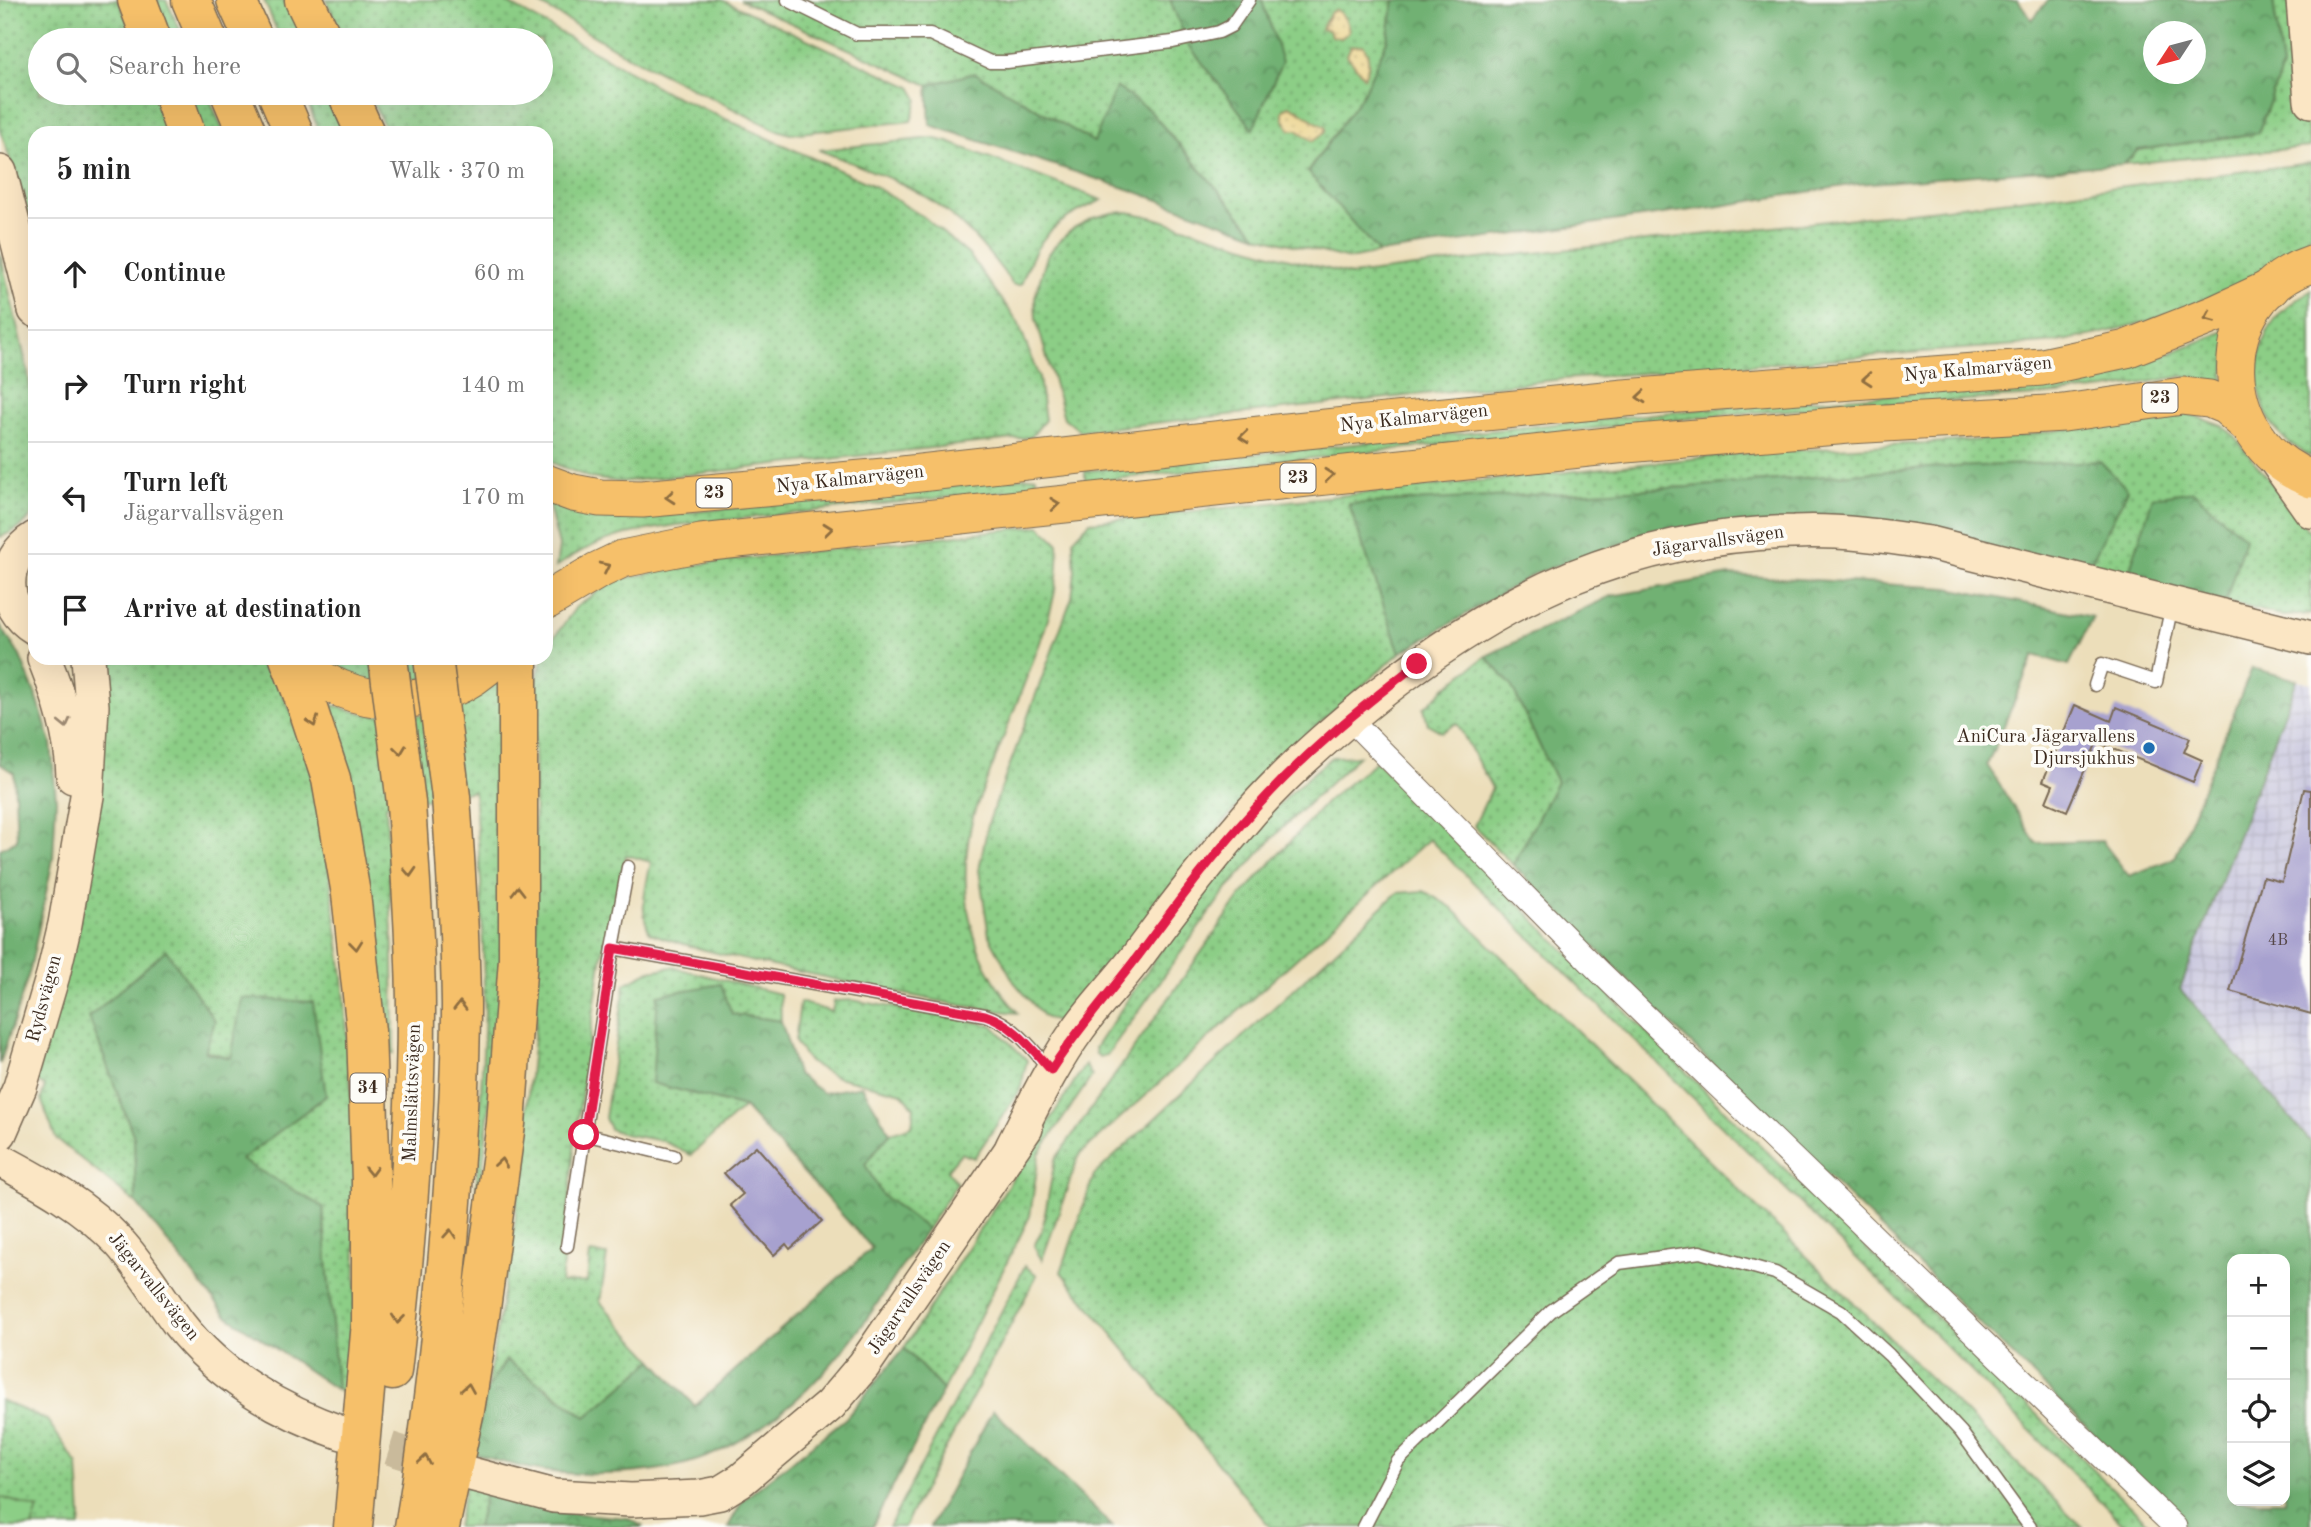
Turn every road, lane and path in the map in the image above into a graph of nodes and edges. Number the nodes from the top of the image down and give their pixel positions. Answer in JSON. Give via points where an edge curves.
{"nodes":[{"id":1,"x":137,"y":0,"type":"edge"},
{"id":2,"x":191,"y":0,"type":"edge"},
{"id":3,"x":236,"y":0,"type":"edge"},
{"id":4,"x":304,"y":0,"type":"edge"},
{"id":5,"x":788,"y":0,"type":"edge"},
{"id":6,"x":1249,"y":0,"type":"edge"},
{"id":7,"x":2303,"y":0,"type":"edge"},
{"id":8,"x":148,"y":28,"type":"edge"},
{"id":9,"x":203,"y":28,"type":"edge"},
{"id":10,"x":249,"y":28,"type":"edge"},
{"id":11,"x":317,"y":28,"type":"edge"},
{"id":12,"x":2309,"y":42,"type":"edge"},
{"id":13,"x":2311,"y":101,"type":"edge"},
{"id":14,"x":176,"y":105,"type":"edge"},
{"id":15,"x":235,"y":105,"type":"edge"},
{"id":16,"x":282,"y":105,"type":"edge"},
{"id":17,"x":352,"y":105,"type":"edge"},
{"id":18,"x":184,"y":126,"type":"edge"},
{"id":19,"x":244,"y":126,"type":"edge"},
{"id":20,"x":291,"y":126,"type":"edge"},
{"id":21,"x":362,"y":126,"type":"edge"},
{"id":22,"x":0,"y":174,"type":"edge"},
{"id":23,"x":5,"y":213,"type":"edge"},
{"id":24,"x":2308,"y":261,"type":"edge"},
{"id":25,"x":28,"y":287,"type":"edge"},
{"id":26,"x":2271,"y":288,"type":"junction"},
{"id":27,"x":2249,"y":426,"type":"junction"},
{"id":28,"x":2273,"y":457,"type":"junction"},
{"id":29,"x":2311,"y":479,"type":"edge"},
{"id":30,"x":553,"y":486,"type":"edge"},
{"id":31,"x":2311,"y":511,"type":"edge"},
{"id":32,"x":17,"y":549,"type":"edge"},
{"id":33,"x":553,"y":597,"type":"edge"},
{"id":34,"x":2172,"y":603,"type":"junction"},
{"id":35,"x":24,"y":622,"type":"edge"},
{"id":36,"x":2311,"y":638,"type":"edge"},
{"id":37,"x":47,"y":665,"type":"edge"},
{"id":38,"x":89,"y":665,"type":"edge"},
{"id":39,"x":293,"y":665,"type":"edge"},
{"id":40,"x":300,"y":665,"type":"edge"},
{"id":41,"x":389,"y":665,"type":"edge"},
{"id":42,"x":434,"y":665,"type":"edge"},
{"id":43,"x":487,"y":665,"type":"edge"},
{"id":44,"x":518,"y":665,"type":"edge"},
{"id":45,"x":2095,"y":685,"type":"dead end"},
{"id":46,"x":1349,"y":718,"type":"junction"},
{"id":47,"x":75,"y":860,"type":"junction"},
{"id":48,"x":628,"y":867,"type":"dead end"},
{"id":49,"x":613,"y":948,"type":"junction"},
{"id":50,"x":1057,"y":1077,"type":"junction"},
{"id":51,"x":0,"y":1133,"type":"edge"},
{"id":52,"x":584,"y":1135,"type":"junction"},
{"id":53,"x":674,"y":1156,"type":"dead end"},
{"id":54,"x":0,"y":1160,"type":"edge"},
{"id":55,"x":567,"y":1246,"type":"dead end"},
{"id":56,"x":342,"y":1433,"type":"tunnel mouth"},
{"id":57,"x":467,"y":1473,"type":"tunnel mouth"},
{"id":58,"x":668,"y":1513,"type":"edge"},
{"id":59,"x":353,"y":1527,"type":"edge"},
{"id":60,"x":369,"y":1527,"type":"edge"},
{"id":61,"x":414,"y":1527,"type":"edge"},
{"id":62,"x":440,"y":1527,"type":"edge"},
{"id":63,"x":1364,"y":1527,"type":"edge"},
{"id":64,"x":2030,"y":1527,"type":"edge"},
{"id":65,"x":2175,"y":1527,"type":"edge"}],
"edges":[{"from":1,"to":8,"type":"highway"},
{"from":2,"to":9,"type":"highway"},
{"from":3,"to":10,"type":"highway"},
{"from":4,"to":11,"type":"highway"},
{"from":5,"to":6,"type":"lane","via":[[857,34],[930,34],[990,62],[1173,42],[1219,32],[1231,26]]},
{"from":7,"to":12,"type":"street"},
{"from":12,"to":13,"type":"street"},
{"from":14,"to":18,"type":"highway"},
{"from":15,"to":19,"type":"highway"},
{"from":16,"to":20,"type":"highway"},
{"from":17,"to":21,"type":"highway"},
{"from":22,"to":23,"type":"street"},
{"from":23,"to":25,"type":"street"},
{"from":24,"to":26,"type":"main road","number":"23"},
{"from":26,"to":27,"type":"main road","number":"23","via":[[2248,317],[2236,353],[2236,390]]},
{"from":26,"to":30,"type":"main road","name":"Nya Kalmarvägen","number":"23","one_way":true,"via":[[2126,349],[2042,367],[1624,398],[642,499],[600,498]]},
{"from":27,"to":28,"type":"main road","number":"23"},
{"from":33,"to":27,"type":"main road","number":"23","one_way":true,"via":[[622,559],[701,543],[1518,455],[1849,425],[2064,413],[2182,396],[2226,406]]},
{"from":28,"to":29,"type":"main road","number":"23"},
{"from":28,"to":31,"type":"street"},
{"from":32,"to":35,"type":"street","via":[[6,580],[9,598]]},
{"from":34,"to":36,"type":"street","name":"Jägarvallsvägen"},
{"from":34,"to":45,"type":"lane","via":[[2156,682],[2102,664]]},
{"from":34,"to":46,"type":"street","name":"Jägarvallsvägen","via":[[1930,542],[1872,534],[1793,531],[1703,540],[1612,561],[1528,596],[1452,640]]},
{"from":37,"to":47,"type":"street","name":"Rydsvägen","one_way":true,"via":[[71,754]]},
{"from":38,"to":47,"type":"street","name":"Rydsvägen","via":[[92,706],[87,796]]},
{"from":39,"to":59,"type":"highway","number":"34","one_way":true,"via":[[331,779],[351,894],[366,1031],[371,1322]]},
{"from":40,"to":43,"type":"main road","via":[[349,694],[398,701],[446,691]]},
{"from":41,"to":60,"type":"highway","name":"Malmslättsvägen","one_way":true,"bridge":true,"via":[[406,803],[416,1010],[411,1160],[397,1332]]},
{"from":61,"to":42,"type":"highway","one_way":true,"bridge":true,"via":[[436,1379],[456,1152],[461,1006],[451,797]]},
{"from":62,"to":44,"type":"highway","one_way":true,"via":[[476,1343],[506,1124],[518,960]]},
{"from":46,"to":50,"type":"street","name":"Jägarvallsvägen","via":[[1254,809],[1174,906],[1140,954],[1082,1056]]},
{"from":46,"to":65,"type":"street","via":[[1610,981]]},
{"from":47,"to":51,"type":"street","name":"Rydsvägen","via":[[53,975],[20,1087]]},
{"from":48,"to":49,"type":"lane"},
{"from":49,"to":50,"type":"lane","via":[[985,1015],[1018,1034]]},
{"from":49,"to":52,"type":"lane"},
{"from":50,"to":58,"type":"street","name":"Jägarvallsvägen","via":[[864,1365],[830,1405],[741,1480]]},
{"from":52,"to":53,"type":"lane"},
{"from":52,"to":55,"type":"lane"},
{"from":54,"to":56,"type":"street","name":"Jägarvallsvägen","via":[[57,1191],[102,1225],[181,1326],[234,1377],[276,1405]]},
{"from":57,"to":58,"type":"street","name":"Jägarvallsvägen","via":[[554,1496],[631,1500]]},
{"from":63,"to":64,"type":"lane","via":[[1398,1461],[1551,1311],[1619,1263],[1700,1252],[1775,1273],[1841,1311],[1961,1432]]}]}
